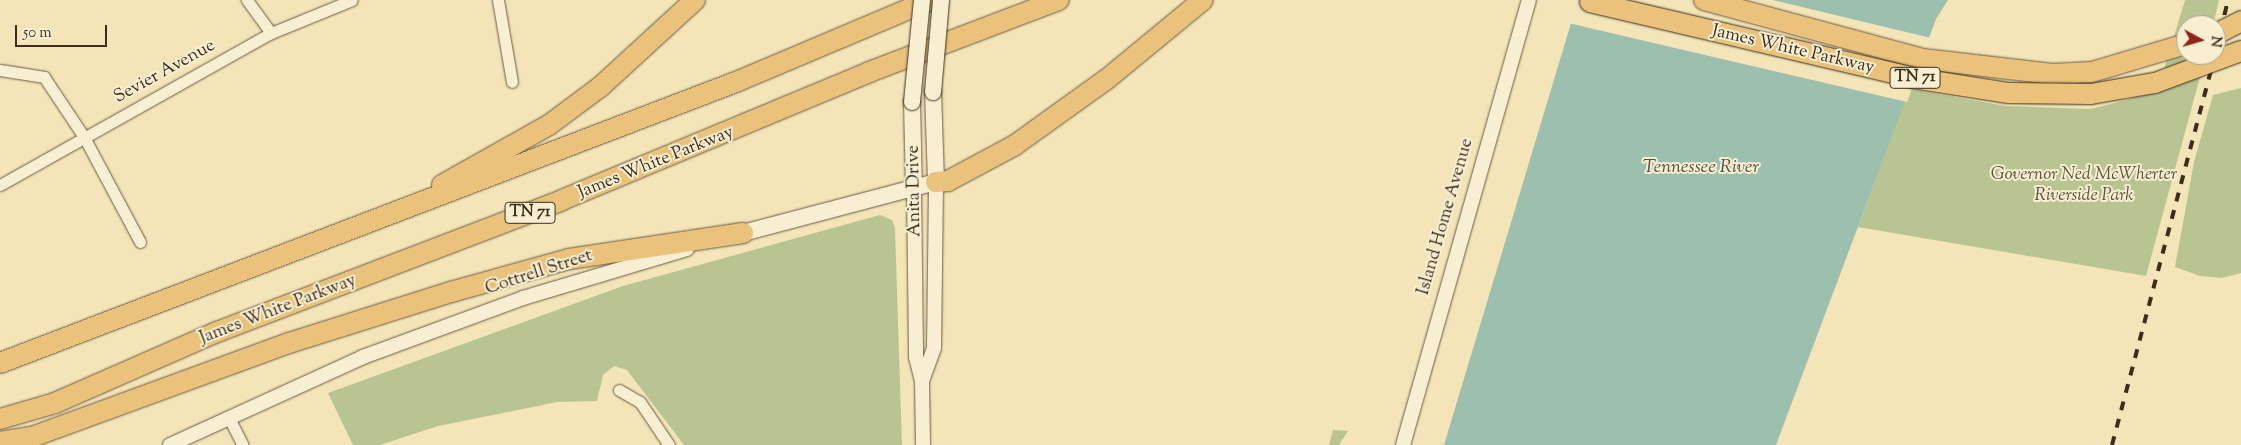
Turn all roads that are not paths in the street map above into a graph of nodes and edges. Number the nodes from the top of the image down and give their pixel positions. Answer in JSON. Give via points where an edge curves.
{"nodes":[{"id":1,"x":247,"y":0,"type":"edge"},
{"id":2,"x":352,"y":0,"type":"edge"},
{"id":3,"x":498,"y":0,"type":"edge"},
{"id":4,"x":695,"y":0,"type":"edge"},
{"id":5,"x":922,"y":0,"type":"edge"},
{"id":6,"x":930,"y":0,"type":"edge"},
{"id":7,"x":941,"y":0,"type":"edge"},
{"id":8,"x":1059,"y":0,"type":"edge"},
{"id":9,"x":1203,"y":0,"type":"edge"},
{"id":10,"x":1528,"y":0,"type":"edge"},
{"id":11,"x":1580,"y":0,"type":"edge"},
{"id":12,"x":1704,"y":0,"type":"edge"},
{"id":13,"x":2241,"y":21,"type":"edge"},
{"id":14,"x":2226,"y":29,"type":"edge"},
{"id":15,"x":271,"y":33,"type":"junction"},
{"id":16,"x":2176,"y":47,"type":"edge"},
{"id":17,"x":2241,"y":51,"type":"edge"},
{"id":18,"x":0,"y":70,"type":"edge"},
{"id":19,"x":512,"y":82,"type":"dead end"},
{"id":20,"x":84,"y":137,"type":"junction"},
{"id":21,"x":936,"y":182,"type":"junction"},
{"id":22,"x":0,"y":185,"type":"edge"},
{"id":23,"x":914,"y":188,"type":"junction"},
{"id":24,"x":382,"y":219,"type":"junction"},
{"id":25,"x":743,"y":233,"type":"junction"},
{"id":26,"x":140,"y":242,"type":"dead end"},
{"id":27,"x":0,"y":363,"type":"edge"},
{"id":28,"x":922,"y":380,"type":"junction"},
{"id":29,"x":619,"y":390,"type":"dead end"},
{"id":30,"x":229,"y":418,"type":"junction"},
{"id":31,"x":0,"y":420,"type":"edge"},
{"id":32,"x":0,"y":442,"type":"edge"},
{"id":33,"x":170,"y":445,"type":"edge"},
{"id":34,"x":243,"y":445,"type":"edge"},
{"id":35,"x":669,"y":445,"type":"edge"},
{"id":36,"x":923,"y":445,"type":"edge"},
{"id":37,"x":1403,"y":445,"type":"edge"}],
"edges":[{"from":1,"to":15,"type":"street"},
{"from":2,"to":15,"type":"street","name":"Sevier Avenue"},
{"from":3,"to":19,"type":"street"},
{"from":4,"to":24,"type":"highway","via":[[600,87],[549,124]]},
{"from":5,"to":23,"type":"main road","name":"Anita Drive","bridge":true,"via":[[912,102]]},
{"from":6,"to":24,"type":"highway","number":"TN 71","via":[[736,82]]},
{"from":7,"to":21,"type":"main road","name":"Anita Drive","bridge":true,"via":[[933,92]]},
{"from":8,"to":31,"type":"highway","name":"James White Parkway","number":"TN 71","via":[[869,72],[562,200],[217,332],[55,403]]},
{"from":9,"to":21,"type":"highway","via":[[1107,79],[1015,145],[948,181]]},
{"from":10,"to":37,"type":"street","name":"Island Home Avenue"},
{"from":11,"to":17,"type":"highway","name":"James White Parkway","number":"TN 71","bridge":true,"via":[[1913,78],[2009,93],[2091,94],[2155,83]]},
{"from":12,"to":16,"type":"highway","name":"James White Parkway","number":"TN 71","via":[[1924,59],[2052,74],[2092,72]]},
{"from":13,"to":14,"type":"highway","bridge":true},
{"from":15,"to":20,"type":"street","name":"Sevier Avenue"},
{"from":18,"to":20,"type":"street","via":[[25,71],[44,77]]},
{"from":20,"to":22,"type":"street","name":"Sevier Avenue"},
{"from":20,"to":26,"type":"street"},
{"from":21,"to":23,"type":"main road","name":"Cottrell Street"},
{"from":21,"to":28,"type":"street","name":"Anita Drive","via":[[934,348]]},
{"from":23,"to":25,"type":"main road","name":"Cottrell Street"},
{"from":23,"to":28,"type":"street","name":"Anita Drive","via":[[916,357]]},
{"from":24,"to":27,"type":"highway","number":"TN 71"},
{"from":25,"to":30,"type":"street","name":"Cottrell Street","via":[[522,298],[363,357]]},
{"from":25,"to":32,"type":"highway","via":[[569,259],[451,292],[289,343],[32,437]]},
{"from":28,"to":36,"type":"street","name":"Anita Drive"},
{"from":29,"to":35,"type":"street","via":[[640,402]]},
{"from":30,"to":33,"type":"street","name":"Cottrell Street"},
{"from":30,"to":34,"type":"street"}]}
